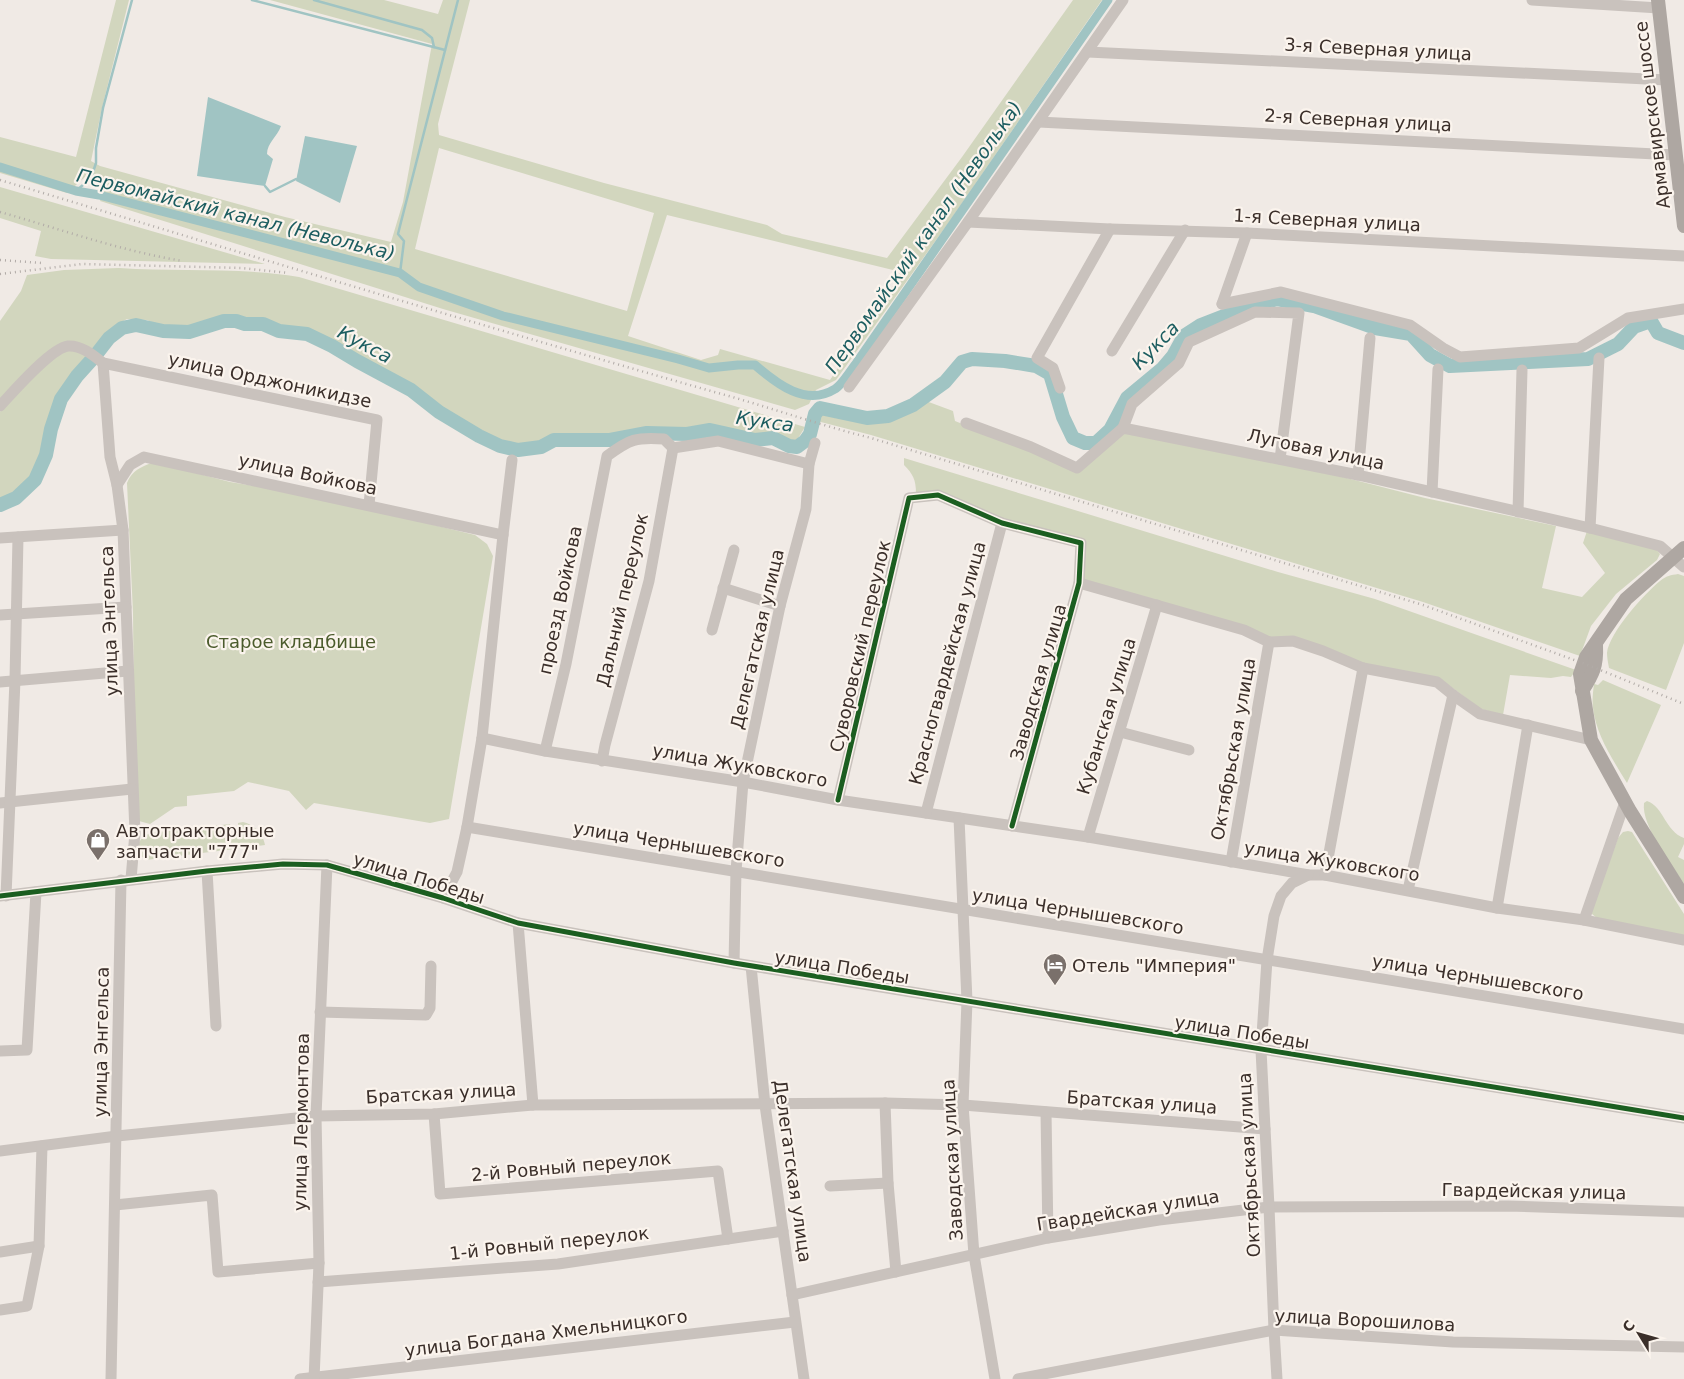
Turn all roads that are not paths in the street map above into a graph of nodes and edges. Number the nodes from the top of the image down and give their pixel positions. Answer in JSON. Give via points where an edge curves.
{"nodes":[{"id":1,"x":1123,"y":0,"type":"edge"},
{"id":2,"x":1532,"y":0,"type":"edge"},
{"id":3,"x":1658,"y":4,"type":"edge"},
{"id":4,"x":1088,"y":52,"type":"junction"},
{"id":5,"x":1667,"y":80,"type":"junction"},
{"id":6,"x":1039,"y":122,"type":"junction"},
{"id":7,"x":1675,"y":155,"type":"junction"},
{"id":8,"x":968,"y":222,"type":"junction"},
{"id":9,"x":1684,"y":226,"type":"edge"},
{"id":10,"x":1110,"y":229,"type":"junction"},
{"id":11,"x":1185,"y":230,"type":"junction"},
{"id":12,"x":1247,"y":233,"type":"junction"},
{"id":13,"x":1684,"y":256,"type":"edge"},
{"id":14,"x":1684,"y":308,"type":"edge"},
{"id":15,"x":1370,"y":338,"type":"dead end"},
{"id":16,"x":1112,"y":351,"type":"dead end"},
{"id":17,"x":1600,"y":358,"type":"dead end"},
{"id":18,"x":103,"y":363,"type":"junction"},
{"id":19,"x":1438,"y":369,"type":"dead end"},
{"id":20,"x":1522,"y":370,"type":"dead end"},
{"id":21,"x":849,"y":387,"type":"dead end"},
{"id":22,"x":1060,"y":388,"type":"dead end"},
{"id":23,"x":0,"y":406,"type":"edge"},
{"id":24,"x":966,"y":423,"type":"dead end"},
{"id":25,"x":1123,"y":428,"type":"junction"},
{"id":26,"x":815,"y":444,"type":"dead end"},
{"id":27,"x":673,"y":448,"type":"junction"},
{"id":28,"x":1280,"y":459,"type":"junction"},
{"id":29,"x":512,"y":460,"type":"dead end"},
{"id":30,"x":809,"y":464,"type":"junction"},
{"id":31,"x":1358,"y":475,"type":"junction"},
{"id":32,"x":117,"y":485,"type":"junction"},
{"id":33,"x":1432,"y":492,"type":"junction"},
{"id":34,"x":369,"y":505,"type":"junction"},
{"id":35,"x":1518,"y":512,"type":"junction"},
{"id":36,"x":1002,"y":523,"type":"junction"},
{"id":37,"x":1590,"y":528,"type":"junction"},
{"id":38,"x":123,"y":530,"type":"junction"},
{"id":39,"x":503,"y":535,"type":"junction"},
{"id":40,"x":18,"y":537,"type":"junction"},
{"id":41,"x":0,"y":538,"type":"edge"},
{"id":42,"x":1684,"y":548,"type":"edge"},
{"id":43,"x":734,"y":550,"type":"dead end"},
{"id":44,"x":1679,"y":562,"type":"edge"},
{"id":45,"x":1079,"y":583,"type":"junction"},
{"id":46,"x":723,"y":588,"type":"junction"},
{"id":47,"x":780,"y":606,"type":"junction"},
{"id":48,"x":1157,"y":606,"type":"junction"},
{"id":49,"x":126,"y":607,"type":"junction"},
{"id":50,"x":16,"y":614,"type":"junction"},
{"id":51,"x":0,"y":615,"type":"edge"},
{"id":52,"x":712,"y":630,"type":"dead end"},
{"id":53,"x":1269,"y":642,"type":"junction"},
{"id":54,"x":1363,"y":668,"type":"junction"},
{"id":55,"x":128,"y":671,"type":"junction"},
{"id":56,"x":15,"y":680,"type":"junction"},
{"id":57,"x":0,"y":682,"type":"edge"},
{"id":58,"x":1453,"y":695,"type":"junction"},
{"id":59,"x":1528,"y":725,"type":"junction"},
{"id":60,"x":1120,"y":732,"type":"junction"},
{"id":61,"x":482,"y":738,"type":"junction"},
{"id":62,"x":1591,"y":740,"type":"junction"},
{"id":63,"x":1189,"y":750,"type":"dead end"},
{"id":64,"x":545,"y":751,"type":"junction"},
{"id":65,"x":602,"y":760,"type":"junction"},
{"id":66,"x":743,"y":782,"type":"junction"},
{"id":67,"x":132,"y":788,"type":"junction"},
{"id":68,"x":838,"y":800,"type":"junction"},
{"id":69,"x":5,"y":802,"type":"edge"},
{"id":70,"x":1625,"y":802,"type":"junction"},
{"id":71,"x":926,"y":813,"type":"junction"},
{"id":72,"x":958,"y":818,"type":"junction"},
{"id":73,"x":1012,"y":826,"type":"junction"},
{"id":74,"x":467,"y":827,"type":"junction"},
{"id":75,"x":1088,"y":837,"type":"junction"},
{"id":76,"x":1231,"y":862,"type":"junction"},
{"id":77,"x":327,"y":865,"type":"junction"},
{"id":78,"x":207,"y":871,"type":"junction"},
{"id":79,"x":736,"y":871,"type":"junction"},
{"id":80,"x":1308,"y":875,"type":"junction"},
{"id":81,"x":1325,"y":875,"type":"junction"},
{"id":82,"x":126,"y":880,"type":"junction"},
{"id":83,"x":1408,"y":890,"type":"junction"},
{"id":84,"x":36,"y":892,"type":"junction"},
{"id":85,"x":3,"y":896,"type":"edge"},
{"id":86,"x":1684,"y":897,"type":"edge"},
{"id":87,"x":443,"y":898,"type":"junction"},
{"id":88,"x":1497,"y":908,"type":"junction"},
{"id":89,"x":962,"y":910,"type":"junction"},
{"id":90,"x":1584,"y":920,"type":"junction"},
{"id":91,"x":518,"y":923,"type":"junction"},
{"id":92,"x":1684,"y":940,"type":"edge"},
{"id":93,"x":1267,"y":960,"type":"junction"},
{"id":94,"x":734,"y":963,"type":"junction"},
{"id":95,"x":431,"y":966,"type":"dead end"},
{"id":96,"x":751,"y":966,"type":"junction"},
{"id":97,"x":967,"y":1001,"type":"junction"},
{"id":98,"x":320,"y":1012,"type":"junction"},
{"id":99,"x":216,"y":1026,"type":"dead end"},
{"id":100,"x":1684,"y":1028,"type":"edge"},
{"id":101,"x":0,"y":1050,"type":"edge"},
{"id":102,"x":1260,"y":1050,"type":"junction"},
{"id":103,"x":885,"y":1103,"type":"junction"},
{"id":104,"x":765,"y":1105,"type":"junction"},
{"id":105,"x":963,"y":1105,"type":"junction"},
{"id":106,"x":533,"y":1106,"type":"junction"},
{"id":107,"x":1046,"y":1112,"type":"junction"},
{"id":108,"x":434,"y":1114,"type":"junction"},
{"id":109,"x":316,"y":1116,"type":"junction"},
{"id":110,"x":1684,"y":1118,"type":"edge"},
{"id":111,"x":1265,"y":1129,"type":"junction"},
{"id":112,"x":117,"y":1136,"type":"junction"},
{"id":113,"x":42,"y":1146,"type":"junction"},
{"id":114,"x":0,"y":1151,"type":"edge"},
{"id":115,"x":888,"y":1183,"type":"junction"},
{"id":116,"x":830,"y":1186,"type":"dead end"},
{"id":117,"x":115,"y":1205,"type":"junction"},
{"id":118,"x":1269,"y":1207,"type":"junction"},
{"id":119,"x":1684,"y":1212,"type":"edge"},
{"id":120,"x":783,"y":1231,"type":"junction"},
{"id":121,"x":1048,"y":1238,"type":"junction"},
{"id":122,"x":728,"y":1239,"type":"junction"},
{"id":123,"x":39,"y":1246,"type":"junction"},
{"id":124,"x":0,"y":1252,"type":"edge"},
{"id":125,"x":974,"y":1255,"type":"junction"},
{"id":126,"x":319,"y":1263,"type":"junction"},
{"id":127,"x":896,"y":1272,"type":"junction"},
{"id":128,"x":318,"y":1282,"type":"junction"},
{"id":129,"x":792,"y":1294,"type":"junction"},
{"id":130,"x":0,"y":1310,"type":"edge"},
{"id":131,"x":795,"y":1322,"type":"junction"},
{"id":132,"x":1274,"y":1330,"type":"junction"},
{"id":133,"x":1684,"y":1347,"type":"edge"},
{"id":134,"x":314,"y":1378,"type":"edge"},
{"id":135,"x":111,"y":1379,"type":"edge"},
{"id":136,"x":300,"y":1379,"type":"edge"},
{"id":137,"x":804,"y":1379,"type":"edge"},
{"id":138,"x":995,"y":1379,"type":"edge"},
{"id":139,"x":1018,"y":1379,"type":"edge"},
{"id":140,"x":1277,"y":1379,"type":"edge"}],
"edges":[{"from":1,"to":4,"type":"street"},
{"from":2,"to":3,"type":"street"},
{"from":3,"to":5,"type":"main road","name":"Армавирское шоссе"},
{"from":4,"to":5,"type":"street","name":"3-я Северная улица"},
{"from":4,"to":6,"type":"street"},
{"from":5,"to":7,"type":"main road","name":"Армавирское шоссе"},
{"from":6,"to":7,"type":"street","name":"2-я Северная улица"},
{"from":6,"to":8,"type":"street"},
{"from":7,"to":9,"type":"main road","name":"Армавирское шоссе"},
{"from":8,"to":10,"type":"street","name":"1-я Северная улица"},
{"from":8,"to":21,"type":"street"},
{"from":10,"to":11,"type":"street","name":"1-я Северная улица"},
{"from":10,"to":22,"type":"street","via":[[1037,358],[1053,368]]},
{"from":11,"to":12,"type":"street","name":"1-я Северная улица"},
{"from":11,"to":16,"type":"street"},
{"from":12,"to":13,"type":"street","name":"1-я Северная улица"},
{"from":12,"to":14,"type":"street","via":[[1222,304],[1282,292],[1410,325],[1460,357],[1579,348],[1628,318]]},
{"from":15,"to":31,"type":"street"},
{"from":17,"to":37,"type":"street"},
{"from":18,"to":23,"type":"street","via":[[85,350],[68,346],[55,352]]},
{"from":18,"to":32,"type":"street","name":"улица Энгельса","via":[[110,457]]},
{"from":18,"to":34,"type":"street","name":"улица Орджоникидзе","via":[[377,420]]},
{"from":19,"to":33,"type":"street"},
{"from":20,"to":35,"type":"street"},
{"from":24,"to":25,"type":"street","via":[[1032,447],[1076,468]]},
{"from":25,"to":28,"type":"street","name":"Луговая улица"},
{"from":25,"to":28,"type":"street","via":[[1132,404],[1179,363],[1189,342],[1255,312],[1299,313]]},
{"from":26,"to":30,"type":"street","name":"Делегатская улица"},
{"from":27,"to":30,"type":"street","via":[[718,441]]},
{"from":27,"to":64,"type":"street","name":"проезд Войкова","via":[[664,439],[647,438],[626,442],[607,456],[566,664]]},
{"from":27,"to":65,"type":"street","name":"Дальний переулок","via":[[648,581]]},
{"from":28,"to":31,"type":"street","name":"Луговая улица"},
{"from":29,"to":39,"type":"street"},
{"from":30,"to":47,"type":"street","name":"Делегатская улица","via":[[806,509]]},
{"from":31,"to":33,"type":"street","name":"Луговая улица"},
{"from":32,"to":34,"type":"street","name":"улица Войкова","via":[[130,465],[144,457]]},
{"from":32,"to":38,"type":"street","name":"улица Энгельса"},
{"from":33,"to":35,"type":"street","name":"Луговая улица"},
{"from":34,"to":39,"type":"street","name":"улица Войкова"},
{"from":35,"to":37,"type":"street","name":"Луговая улица"},
{"from":36,"to":45,"type":"street","name":"Заводская улица","via":[[1081,543]]},
{"from":36,"to":68,"type":"street","name":"Суворовский переулок","via":[[938,495],[909,498]]},
{"from":36,"to":71,"type":"street","name":"Красногвардейская улица"},
{"from":37,"to":44,"type":"street","name":"Луговая улица","via":[[1660,546]]},
{"from":38,"to":40,"type":"street"},
{"from":38,"to":49,"type":"street","name":"улица Энгельса"},
{"from":39,"to":61,"type":"street"},
{"from":40,"to":41,"type":"street"},
{"from":40,"to":50,"type":"street"},
{"from":42,"to":44,"type":"main road"},
{"from":43,"to":46,"type":"street"},
{"from":44,"to":62,"type":"main road","via":[[1626,599],[1586,657],[1580,674]]},
{"from":45,"to":48,"type":"street"},
{"from":45,"to":73,"type":"street","name":"Заводская улица"},
{"from":46,"to":47,"type":"street"},
{"from":46,"to":52,"type":"street"},
{"from":47,"to":66,"type":"street","name":"Делегатская улица"},
{"from":48,"to":53,"type":"street","via":[[1244,630]]},
{"from":48,"to":60,"type":"street","name":"Кубанская улица"},
{"from":49,"to":50,"type":"street"},
{"from":49,"to":55,"type":"street","name":"улица Энгельса"},
{"from":50,"to":51,"type":"street"},
{"from":50,"to":56,"type":"street"},
{"from":53,"to":54,"type":"street","via":[[1293,641]]},
{"from":53,"to":76,"type":"street","name":"Октябрьская улица"},
{"from":54,"to":58,"type":"street","via":[[1438,682]]},
{"from":54,"to":81,"type":"street"},
{"from":55,"to":56,"type":"street"},
{"from":55,"to":67,"type":"street","name":"улица Энгельса"},
{"from":56,"to":57,"type":"street"},
{"from":56,"to":69,"type":"street"},
{"from":58,"to":59,"type":"street","via":[[1480,714]]},
{"from":58,"to":83,"type":"street"},
{"from":59,"to":62,"type":"street"},
{"from":59,"to":88,"type":"street"},
{"from":60,"to":63,"type":"street"},
{"from":60,"to":75,"type":"street","name":"Кубанская улица"},
{"from":61,"to":64,"type":"street","name":"улица Жуковского"},
{"from":61,"to":74,"type":"street"},
{"from":62,"to":70,"type":"main road"},
{"from":64,"to":65,"type":"street","name":"улица Жуковского"},
{"from":65,"to":66,"type":"street","name":"улица Жуковского"},
{"from":66,"to":68,"type":"street","name":"улица Жуковского"},
{"from":66,"to":79,"type":"street","name":"Делегатская улица"},
{"from":67,"to":69,"type":"street"},
{"from":67,"to":82,"type":"street","name":"улица Энгельса","via":[[135,833]]},
{"from":68,"to":71,"type":"street","name":"улица Жуковского"},
{"from":69,"to":85,"type":"street"},
{"from":70,"to":86,"type":"main road"},
{"from":70,"to":90,"type":"street"},
{"from":71,"to":72,"type":"street","name":"улица Жуковского"},
{"from":72,"to":73,"type":"street","name":"улица Жуковского"},
{"from":72,"to":89,"type":"street","name":"Заводская улица"},
{"from":73,"to":75,"type":"street","name":"улица Жуковского"},
{"from":74,"to":79,"type":"street","name":"улица Чернышевского"},
{"from":74,"to":87,"type":"street","via":[[457,872]]},
{"from":75,"to":76,"type":"street","name":"улица Жуковского"},
{"from":76,"to":80,"type":"street","name":"улица Жуковского"},
{"from":77,"to":78,"type":"street","name":"улица Победы","via":[[283,864]]},
{"from":77,"to":87,"type":"street","name":"улица Победы"},
{"from":77,"to":98,"type":"street","name":"улица Лермонтова"},
{"from":78,"to":82,"type":"street","name":"улица Победы"},
{"from":78,"to":99,"type":"street"},
{"from":79,"to":89,"type":"street","name":"улица Чернышевского"},
{"from":79,"to":94,"type":"street","name":"Делегатская улица"},
{"from":80,"to":81,"type":"street","name":"улица Жуковского"},
{"from":80,"to":93,"type":"street","name":"Октябрьская улица","via":[[1292,883],[1281,896],[1274,916]]},
{"from":81,"to":83,"type":"street","name":"улица Жуковского"},
{"from":82,"to":84,"type":"street","name":"улица Победы"},
{"from":82,"to":112,"type":"street","name":"улица Энгельса"},
{"from":83,"to":88,"type":"street","name":"улица Жуковского"},
{"from":84,"to":85,"type":"street","name":"улица Победы"},
{"from":84,"to":101,"type":"street","via":[[26,1050]]},
{"from":87,"to":91,"type":"street","name":"улица Победы"},
{"from":88,"to":90,"type":"street","name":"улица Жуковского"},
{"from":89,"to":93,"type":"street","name":"улица Чернышевского"},
{"from":89,"to":97,"type":"street","name":"Заводская улица"},
{"from":90,"to":92,"type":"street","name":"улица Жуковского"},
{"from":91,"to":94,"type":"street","name":"улица Победы"},
{"from":91,"to":106,"type":"street"},
{"from":93,"to":100,"type":"street","name":"улица Чернышевского"},
{"from":93,"to":102,"type":"street","name":"Октябрьская улица"},
{"from":94,"to":96,"type":"street","name":"улица Победы"},
{"from":95,"to":98,"type":"street","via":[[430,1008],[426,1015]]},
{"from":96,"to":97,"type":"street","name":"улица Победы"},
{"from":96,"to":104,"type":"street","name":"Делегатская улица"},
{"from":97,"to":102,"type":"street","name":"улица Победы"},
{"from":97,"to":105,"type":"street","name":"Заводская улица"},
{"from":98,"to":109,"type":"street","name":"улица Лермонтова"},
{"from":102,"to":110,"type":"street","name":"улица Победы"},
{"from":102,"to":111,"type":"street","name":"Октябрьская улица"},
{"from":103,"to":104,"type":"street","name":"Братская улица"},
{"from":103,"to":105,"type":"street","name":"Братская улица"},
{"from":103,"to":115,"type":"street"},
{"from":104,"to":106,"type":"street","name":"Братская улица"},
{"from":104,"to":120,"type":"street","name":"Делегатская улица"},
{"from":105,"to":107,"type":"street","name":"Братская улица"},
{"from":105,"to":125,"type":"street","name":"Заводская улица"},
{"from":106,"to":108,"type":"street","name":"Братская улица"},
{"from":107,"to":111,"type":"street","name":"Братская улица"},
{"from":107,"to":121,"type":"street","name":"Братская улица"},
{"from":108,"to":109,"type":"street","name":"Братская улица"},
{"from":108,"to":122,"type":"street","name":"2-й Ровный переулок","via":[[440,1194],[718,1171]]},
{"from":109,"to":112,"type":"street","name":"Братская улица"},
{"from":109,"to":126,"type":"street","name":"улица Лермонтова"},
{"from":111,"to":118,"type":"street","name":"Октябрьская улица"},
{"from":112,"to":113,"type":"street","name":"Братская улица"},
{"from":112,"to":117,"type":"street","name":"улица Энгельса"},
{"from":113,"to":114,"type":"street","name":"Братская улица"},
{"from":113,"to":123,"type":"street"},
{"from":115,"to":116,"type":"street"},
{"from":115,"to":127,"type":"street"},
{"from":117,"to":126,"type":"street","via":[[212,1195],[218,1272]]},
{"from":117,"to":135,"type":"street","name":"улица Энгельса"},
{"from":118,"to":119,"type":"street","name":"Гвардейская улица","via":[[1508,1206]]},
{"from":118,"to":121,"type":"street","name":"Гвардейская улица"},
{"from":118,"to":132,"type":"street","name":"Октябрьская улица"},
{"from":120,"to":122,"type":"street","name":"1-й Ровный переулок"},
{"from":120,"to":129,"type":"street","name":"Делегатская улица"},
{"from":121,"to":125,"type":"street","name":"Гвардейская улица"},
{"from":122,"to":128,"type":"street","name":"1-й Ровный переулок","via":[[558,1264]]},
{"from":123,"to":124,"type":"street"},
{"from":123,"to":130,"type":"street","via":[[27,1306]]},
{"from":125,"to":127,"type":"street","name":"Гвардейская улица"},
{"from":125,"to":138,"type":"street","name":"Заводская улица"},
{"from":126,"to":128,"type":"street","name":"улица Лермонтова"},
{"from":127,"to":129,"type":"street","name":"Гвардейская улица"},
{"from":128,"to":134,"type":"street","name":"улица Лермонтова"},
{"from":129,"to":131,"type":"street","name":"Делегатская улица"},
{"from":131,"to":134,"type":"street","name":"улица Богдана Хмельницкого"},
{"from":131,"to":137,"type":"street","name":"Делегатская улица"},
{"from":132,"to":133,"type":"street","name":"улица Ворошилова","via":[[1453,1342]]},
{"from":132,"to":139,"type":"street","name":"улица Ворошилова"},
{"from":132,"to":140,"type":"street","name":"Октябрьская улица"},
{"from":134,"to":136,"type":"street","name":"улица Богдана Хмельницкого"}]}
